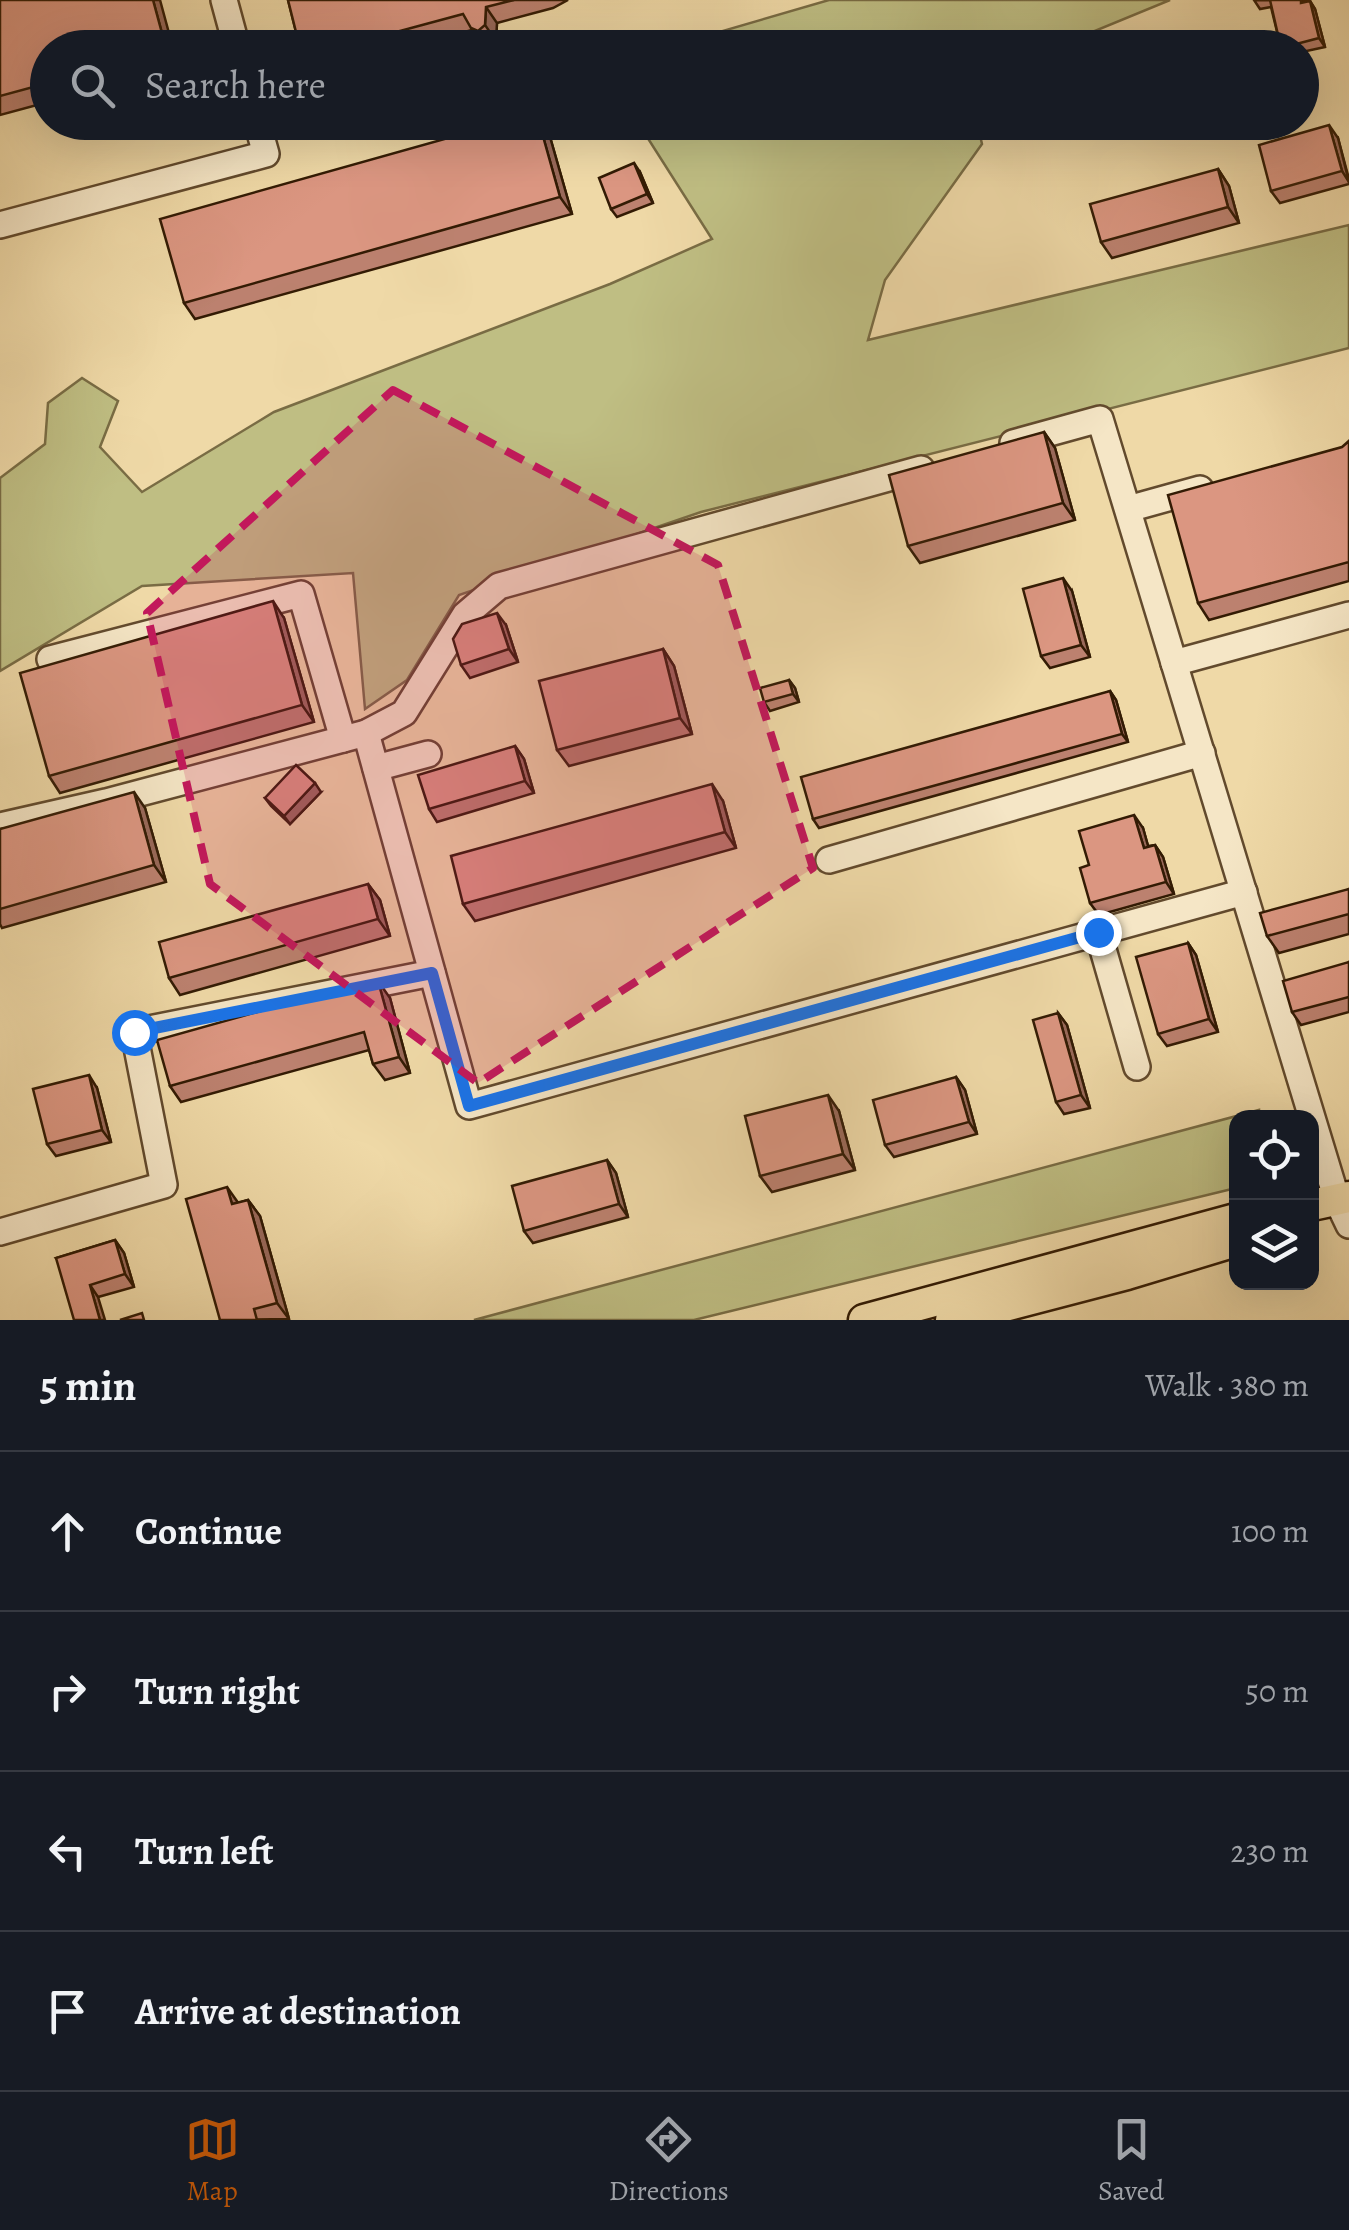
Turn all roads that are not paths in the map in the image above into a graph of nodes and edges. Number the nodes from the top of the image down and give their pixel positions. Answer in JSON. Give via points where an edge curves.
{"nodes":[{"id":1,"x":224,"y":0,"type":"edge"},
{"id":2,"x":232,"y":30,"type":"edge"},
{"id":3,"x":262,"y":140,"type":"edge"},
{"id":4,"x":0,"y":225,"type":"edge"},
{"id":5,"x":988,"y":450,"type":"edge"},
{"id":6,"x":950,"y":460,"type":"edge"},
{"id":7,"x":1220,"y":484,"type":"edge"},
{"id":8,"x":1128,"y":509,"type":"junction"},
{"id":9,"x":1349,"y":615,"type":"edge"},
{"id":10,"x":50,"y":658,"type":"dead end"},
{"id":11,"x":1174,"y":662,"type":"junction"},
{"id":12,"x":355,"y":736,"type":"junction"},
{"id":13,"x":428,"y":754,"type":"dead end"},
{"id":14,"x":1202,"y":754,"type":"junction"},
{"id":15,"x":376,"y":768,"type":"junction"},
{"id":16,"x":0,"y":826,"type":"edge"},
{"id":17,"x":830,"y":860,"type":"dead end"},
{"id":18,"x":1244,"y":892,"type":"junction"},
{"id":19,"x":1098,"y":932,"type":"junction"},
{"id":20,"x":432,"y":973,"type":"junction"},
{"id":21,"x":1138,"y":1067,"type":"dead end"},
{"id":22,"x":1332,"y":1208,"type":"edge"},
{"id":23,"x":1229,"y":1221,"type":"edge"},
{"id":24,"x":0,"y":1232,"type":"edge"},
{"id":25,"x":1229,"y":1243,"type":"edge"},
{"id":26,"x":864,"y":1320,"type":"edge"},
{"id":27,"x":950,"y":1320,"type":"edge"}],
"edges":[{"from":1,"to":2,"type":"lane"},
{"from":3,"to":4,"type":"lane","via":[[266,154]]},
{"from":5,"to":8,"type":"lane","via":[[1100,419]]},
{"from":6,"to":12,"type":"lane","via":[[499,586],[465,615],[404,712]]},
{"from":7,"to":8,"type":"lane"},
{"from":8,"to":11,"type":"lane"},
{"from":9,"to":11,"type":"lane"},
{"from":10,"to":12,"type":"lane","via":[[301,594]]},
{"from":11,"to":14,"type":"lane"},
{"from":12,"to":15,"type":"lane"},
{"from":12,"to":16,"type":"lane"},
{"from":13,"to":15,"type":"lane"},
{"from":14,"to":17,"type":"lane"},
{"from":14,"to":18,"type":"lane"},
{"from":15,"to":20,"type":"lane"},
{"from":18,"to":19,"type":"lane"},
{"from":18,"to":22,"type":"lane"},
{"from":19,"to":20,"type":"lane","via":[[469,1106]]},
{"from":19,"to":21,"type":"lane"},
{"from":20,"to":24,"type":"lane","via":[[134,1032],[164,1186]]},
{"from":23,"to":26,"type":"main road"},
{"from":25,"to":27,"type":"main road"}]}
